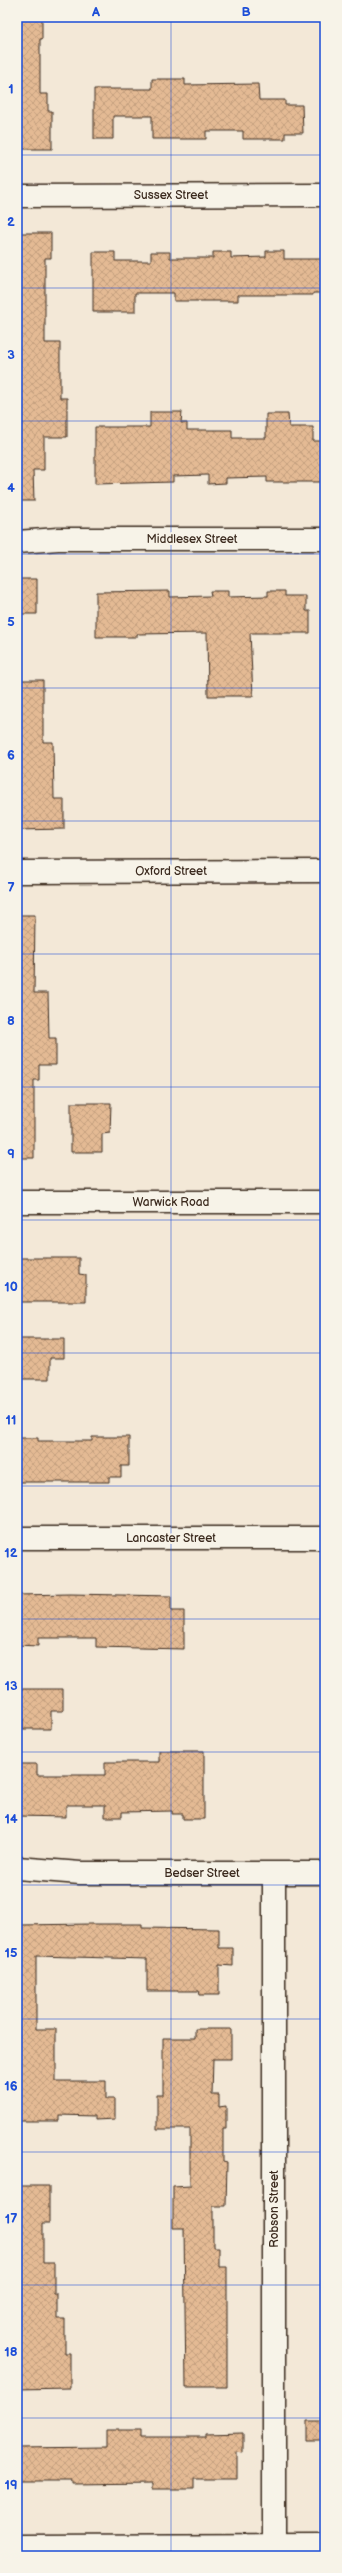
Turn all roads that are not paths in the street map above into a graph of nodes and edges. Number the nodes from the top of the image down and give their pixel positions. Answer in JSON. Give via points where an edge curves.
{"nodes":[{"id":1,"x":325,"y":195,"type":"edge"},
{"id":2,"x":17,"y":196,"type":"edge"},
{"id":3,"x":17,"y":533,"type":"edge"},
{"id":4,"x":58,"y":539,"type":"junction"},
{"id":5,"x":325,"y":539,"type":"edge"},
{"id":6,"x":17,"y":542,"type":"edge"},
{"id":7,"x":325,"y":871,"type":"edge"},
{"id":8,"x":17,"y":872,"type":"edge"},
{"id":9,"x":17,"y":1202,"type":"edge"},
{"id":10,"x":325,"y":1202,"type":"edge"},
{"id":11,"x":17,"y":1538,"type":"edge"},
{"id":12,"x":325,"y":1538,"type":"edge"},
{"id":13,"x":17,"y":1868,"type":"edge"},
{"id":14,"x":80,"y":1873,"type":"junction"},
{"id":15,"x":325,"y":1873,"type":"edge"},
{"id":16,"x":274,"y":1874,"type":"junction"},
{"id":17,"x":17,"y":1883,"type":"edge"},
{"id":18,"x":274,"y":2545,"type":"junction"},
{"id":19,"x":325,"y":2545,"type":"edge"},
{"id":20,"x":17,"y":2546,"type":"edge"},
{"id":21,"x":90,"y":2551,"type":"edge"}],
"edges":[{"from":1,"to":2,"type":"street","name":"Sussex Street"},
{"from":3,"to":4,"type":"street","name":"Middlesex Street"},
{"from":4,"to":5,"type":"street","name":"Middlesex Street"},
{"from":4,"to":6,"type":"street","name":"Middlesex Street"},
{"from":7,"to":8,"type":"street","name":"Oxford Street"},
{"from":9,"to":10,"type":"street","name":"Warwick Road"},
{"from":11,"to":12,"type":"street","name":"Lancaster Street"},
{"from":13,"to":14,"type":"street","name":"Bedser Street"},
{"from":14,"to":16,"type":"street","name":"Bedser Street"},
{"from":14,"to":17,"type":"street","name":"Bedser Street"},
{"from":15,"to":16,"type":"street","name":"Bedser Street"},
{"from":16,"to":18,"type":"street","name":"Robson Street"},
{"from":18,"to":19,"type":"street"},
{"from":18,"to":21,"type":"street"},
{"from":20,"to":21,"type":"street"}]}
